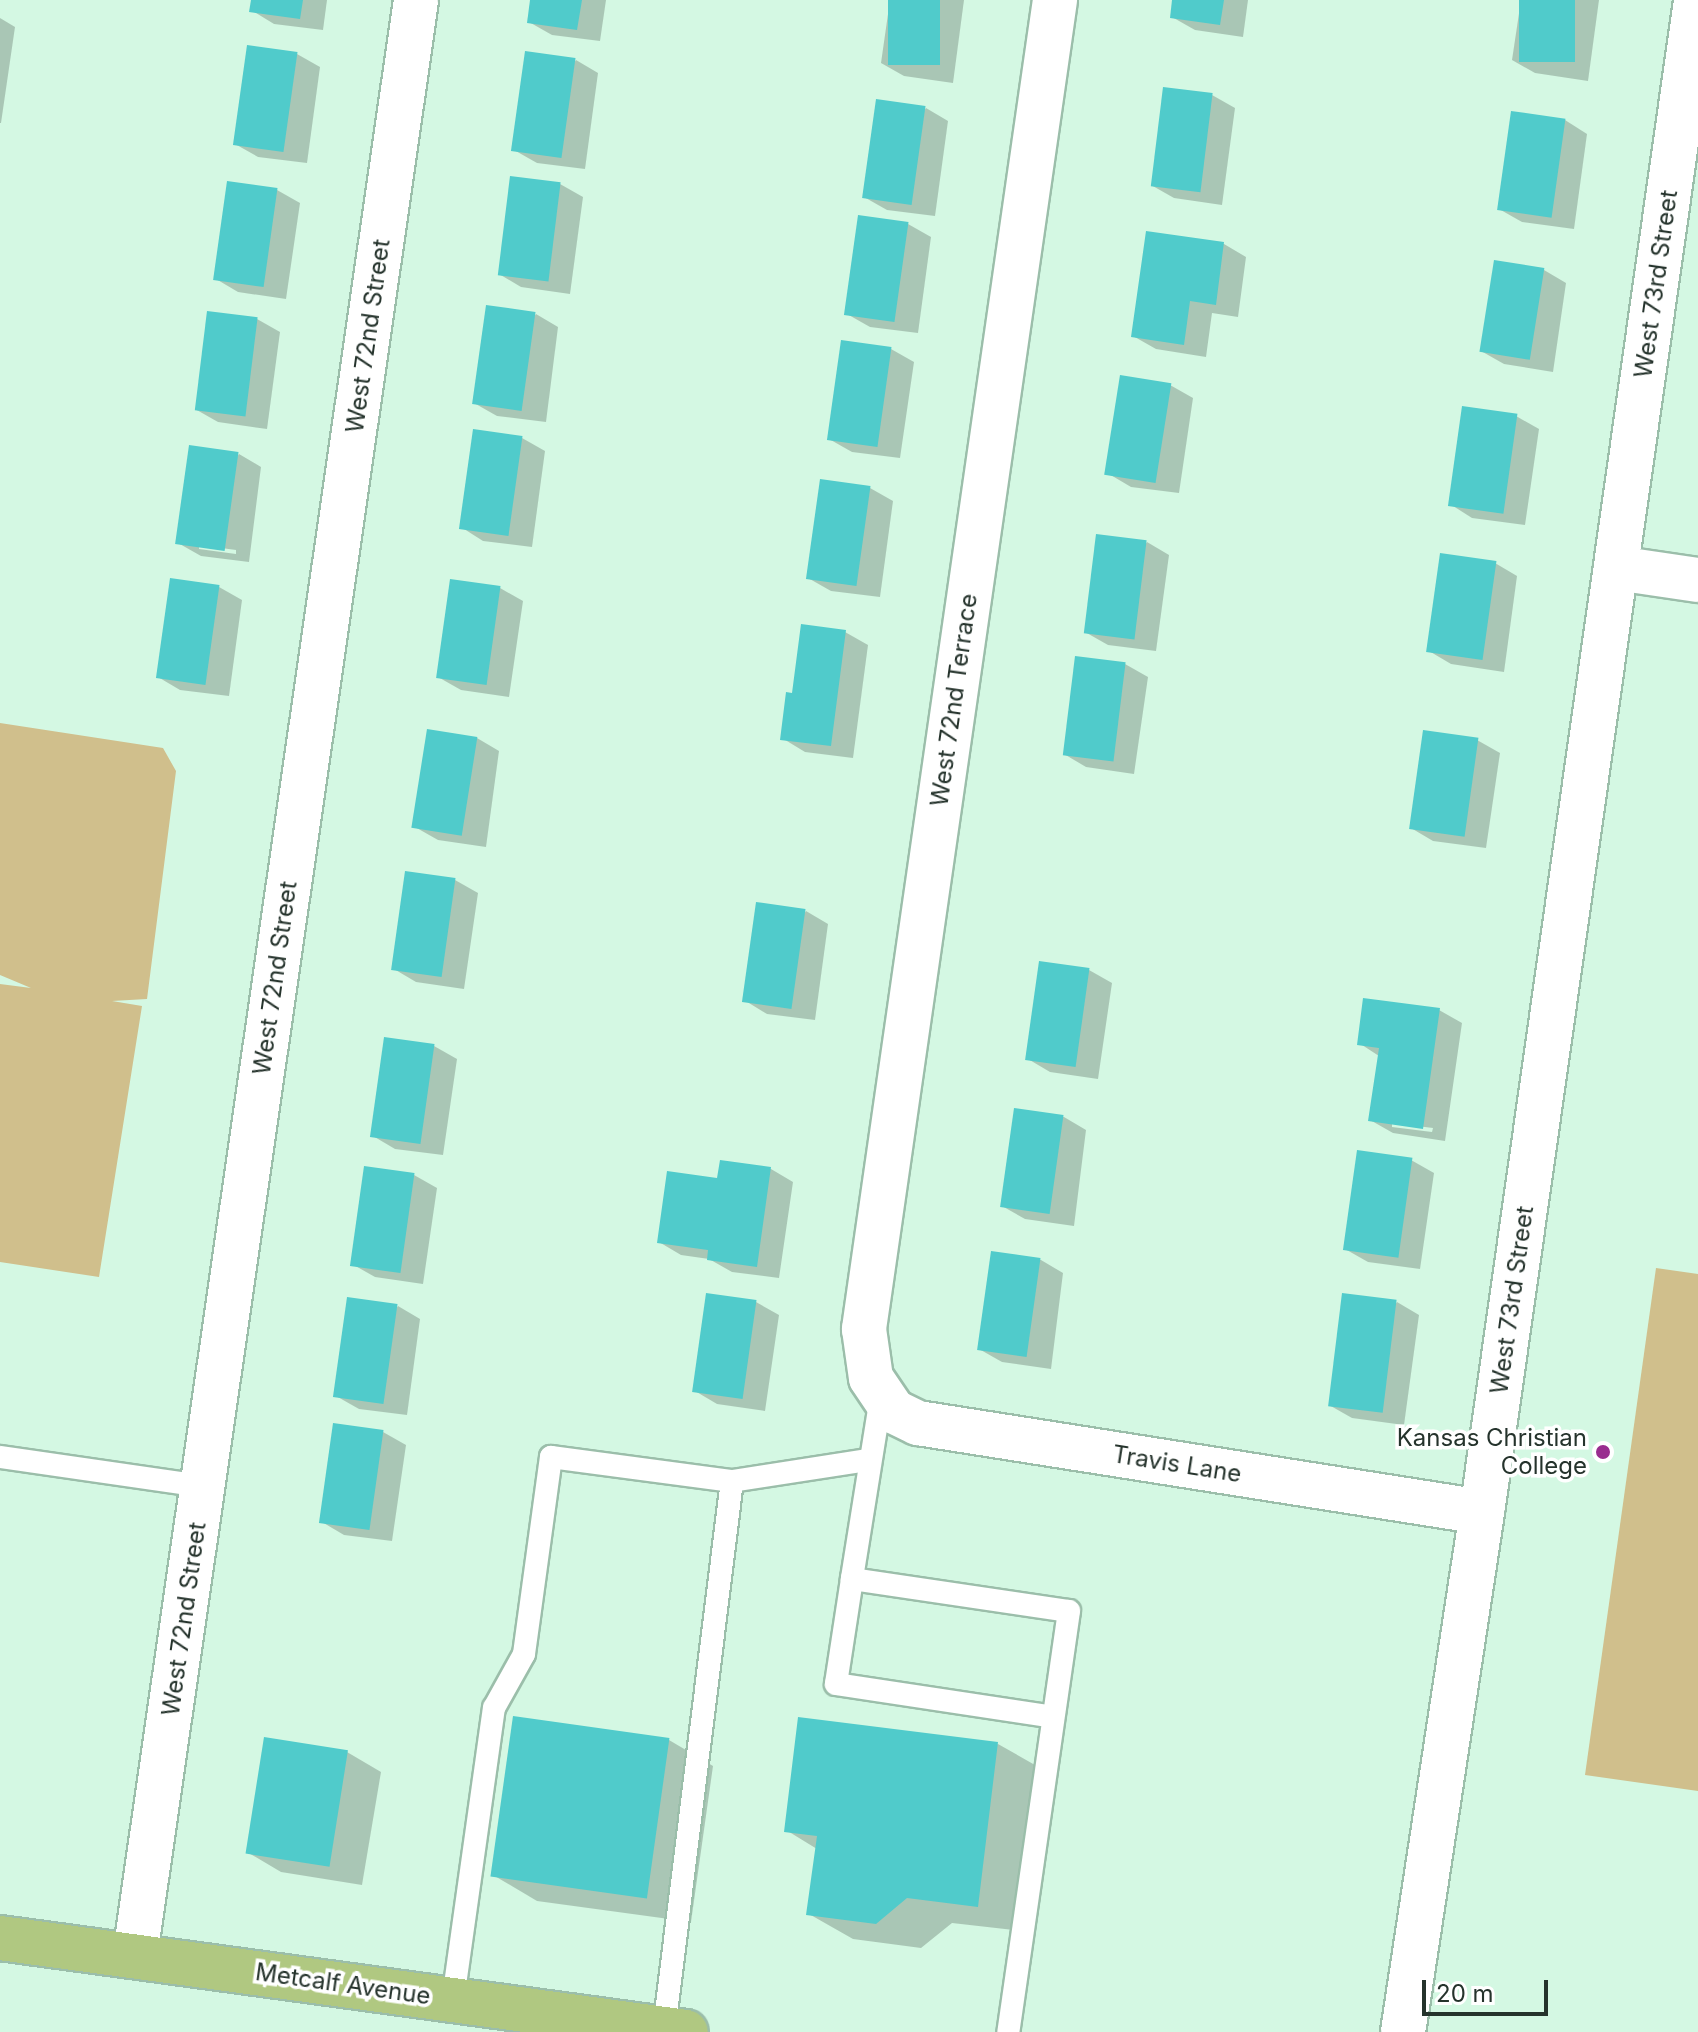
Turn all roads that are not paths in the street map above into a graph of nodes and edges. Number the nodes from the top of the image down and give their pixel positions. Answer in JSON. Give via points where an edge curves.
{"nodes":[{"id":1,"x":416,"y":0,"type":"edge"},
{"id":2,"x":1055,"y":0,"type":"edge"},
{"id":3,"x":1696,"y":0,"type":"edge"},
{"id":4,"x":1616,"y":568,"type":"junction"},
{"id":5,"x":1698,"y":580,"type":"edge"},
{"id":6,"x":881,"y":1397,"type":"junction"},
{"id":7,"x":0,"y":1457,"type":"edge"},
{"id":8,"x":868,"y":1460,"type":"junction"},
{"id":9,"x":732,"y":1481,"type":"junction"},
{"id":10,"x":202,"y":1486,"type":"junction"},
{"id":11,"x":1482,"y":1512,"type":"junction"},
{"id":12,"x":852,"y":1579,"type":"junction"},
{"id":13,"x":1053,"y":1717,"type":"junction"},
{"id":14,"x":0,"y":1938,"type":"edge"},
{"id":15,"x":135,"y":1955,"type":"junction"},
{"id":16,"x":453,"y":1999,"type":"junction"},
{"id":17,"x":547,"y":2022,"type":"edge"},
{"id":18,"x":675,"y":2030,"type":"edge"},
{"id":19,"x":1008,"y":2032,"type":"edge"},
{"id":20,"x":1403,"y":2032,"type":"edge"}],
"edges":[{"from":1,"to":10,"type":"street","name":"West 72nd Street"},
{"from":2,"to":6,"type":"street","name":"West 72nd Terrace","via":[[864,1329],[871,1378]]},
{"from":3,"to":4,"type":"street","name":"West 73rd Street"},
{"from":4,"to":5,"type":"street"},
{"from":4,"to":11,"type":"street","name":"West 73rd Street"},
{"from":6,"to":8,"type":"lane"},
{"from":6,"to":11,"type":"street","name":"Travis Lane","via":[[899,1417],[949,1430]]},
{"from":7,"to":10,"type":"lane"},
{"from":8,"to":9,"type":"lane"},
{"from":8,"to":12,"type":"lane"},
{"from":9,"to":16,"type":"lane","via":[[551,1457],[524,1654],[494,1708]]},
{"from":9,"to":18,"type":"lane"},
{"from":10,"to":15,"type":"street","name":"West 72nd Street"},
{"from":11,"to":20,"type":"street","name":"West 73rd Street"},
{"from":12,"to":13,"type":"lane","via":[[836,1684]]},
{"from":12,"to":13,"type":"lane","via":[[1069,1611]]},
{"from":13,"to":19,"type":"lane"},
{"from":14,"to":15,"type":"main road","name":"Metcalf Avenue"},
{"from":15,"to":16,"type":"main road","name":"Metcalf Avenue"},
{"from":16,"to":17,"type":"main road","name":"Metcalf Avenue"},
{"from":17,"to":18,"type":"main road","name":"Metcalf Avenue"}]}
